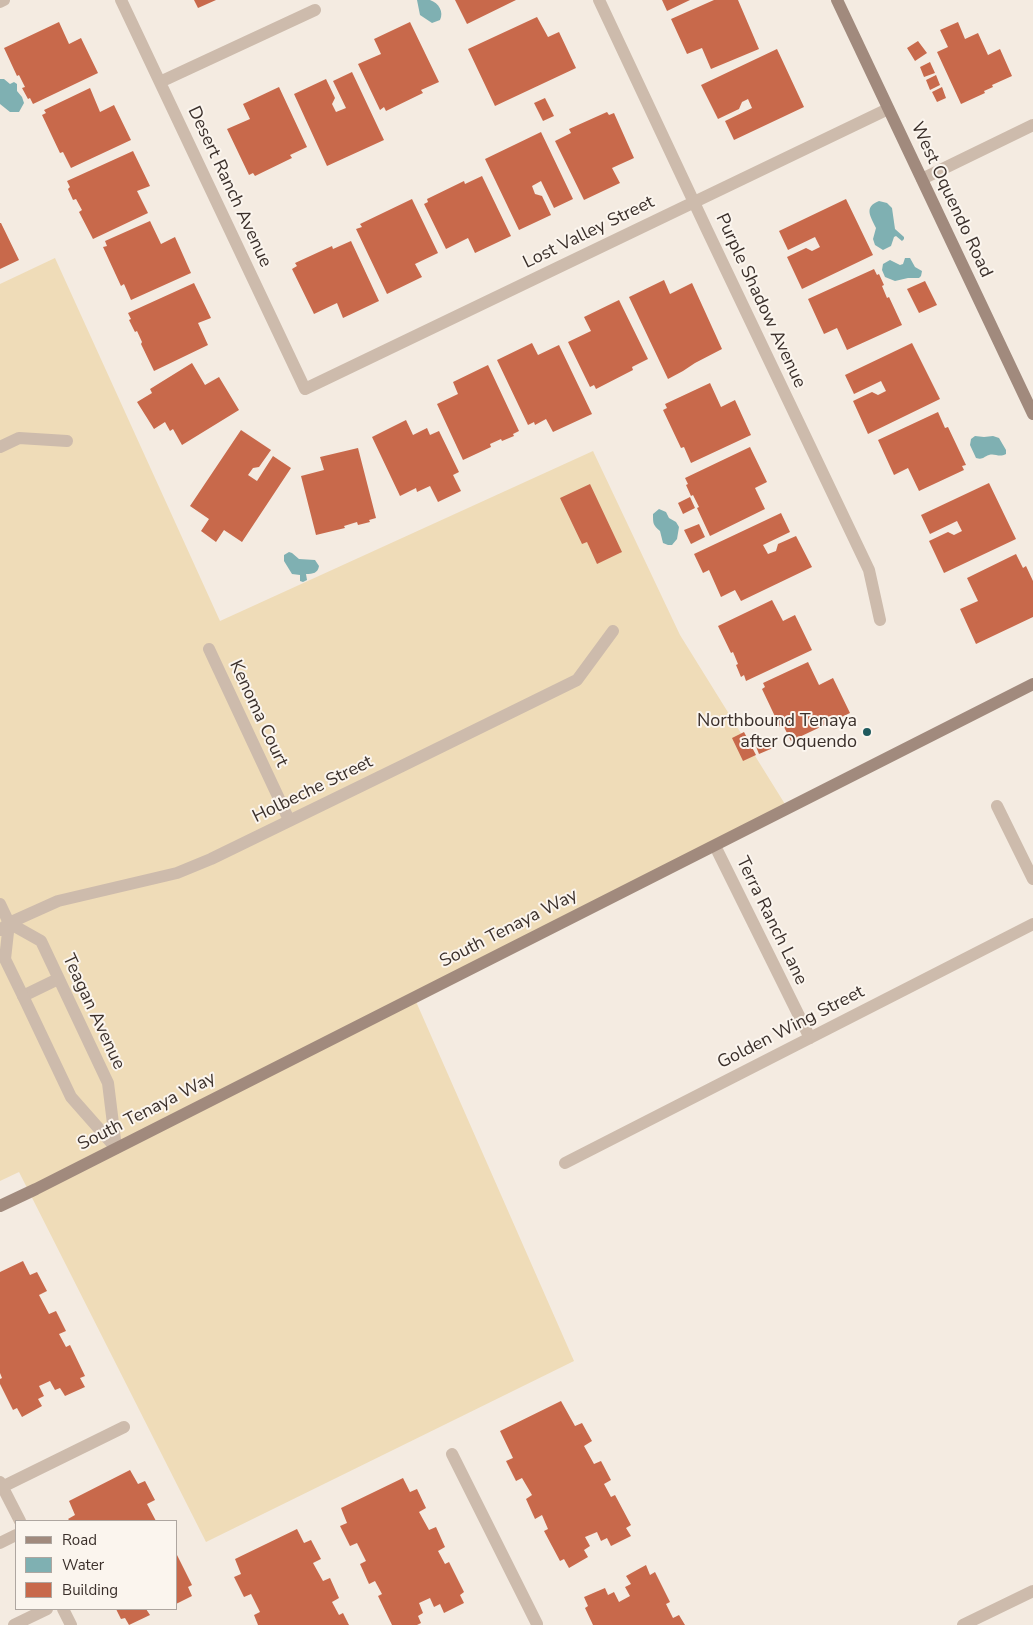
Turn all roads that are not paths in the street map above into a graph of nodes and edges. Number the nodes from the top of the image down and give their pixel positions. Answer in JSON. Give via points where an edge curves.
{"nodes":[{"id":1,"x":4,"y":0,"type":"edge"},
{"id":2,"x":121,"y":0,"type":"edge"},
{"id":3,"x":599,"y":0,"type":"edge"},
{"id":4,"x":837,"y":0,"type":"edge"},
{"id":5,"x":0,"y":2,"type":"edge"},
{"id":6,"x":315,"y":10,"type":"dead end"},
{"id":7,"x":160,"y":82,"type":"junction"},
{"id":8,"x":888,"y":109,"type":"junction"},
{"id":9,"x":1033,"y":124,"type":"edge"},
{"id":10,"x":922,"y":178,"type":"junction"},
{"id":11,"x":694,"y":202,"type":"junction"},
{"id":12,"x":306,"y":389,"type":"joint"},
{"id":13,"x":1033,"y":414,"type":"edge"},
{"id":14,"x":67,"y":441,"type":"dead end"},
{"id":15,"x":0,"y":447,"type":"edge"},
{"id":16,"x":880,"y":620,"type":"dead end"},
{"id":17,"x":613,"y":632,"type":"dead end"},
{"id":18,"x":209,"y":649,"type":"dead end"},
{"id":19,"x":1033,"y":684,"type":"edge"},
{"id":20,"x":997,"y":806,"type":"dead end"},
{"id":21,"x":289,"y":820,"type":"junction"},
{"id":22,"x":715,"y":846,"type":"junction"},
{"id":23,"x":1033,"y":879,"type":"edge"},
{"id":24,"x":0,"y":904,"type":"edge"},
{"id":25,"x":1033,"y":924,"type":"edge"},
{"id":26,"x":4,"y":927,"type":"edge"},
{"id":27,"x":58,"y":979,"type":"junction"},
{"id":28,"x":23,"y":996,"type":"junction"},
{"id":29,"x":810,"y":1038,"type":"junction"},
{"id":30,"x":116,"y":1148,"type":"junction"},
{"id":31,"x":565,"y":1163,"type":"dead end"},
{"id":32,"x":0,"y":1206,"type":"edge"},
{"id":33,"x":124,"y":1427,"type":"dead end"},
{"id":34,"x":452,"y":1454,"type":"dead end"},
{"id":35,"x":1,"y":1484,"type":"edge"},
{"id":36,"x":19,"y":1520,"type":"edge"},
{"id":37,"x":15,"y":1536,"type":"edge"},
{"id":38,"x":0,"y":1543,"type":"edge"},
{"id":39,"x":1033,"y":1591,"type":"edge"},
{"id":40,"x":45,"y":1610,"type":"edge"},
{"id":41,"x":64,"y":1610,"type":"edge"},
{"id":42,"x":14,"y":1625,"type":"edge"},
{"id":43,"x":71,"y":1625,"type":"edge"},
{"id":44,"x":537,"y":1625,"type":"edge"},
{"id":45,"x":963,"y":1625,"type":"edge"}],
"edges":[{"from":1,"to":5,"type":"street"},
{"from":2,"to":7,"type":"street","name":"Desert Ranch Avenue"},
{"from":3,"to":11,"type":"street","name":"Purple Shadow Avenue"},
{"from":4,"to":8,"type":"street","name":"West Oquendo Road"},
{"from":6,"to":7,"type":"street"},
{"from":7,"to":12,"type":"street","name":"Desert Ranch Avenue"},
{"from":8,"to":10,"type":"street","name":"West Oquendo Road"},
{"from":8,"to":11,"type":"street","name":"Lost Valley Street"},
{"from":9,"to":10,"type":"street"},
{"from":10,"to":13,"type":"street","name":"West Oquendo Road"},
{"from":11,"to":12,"type":"street","name":"Lost Valley Street"},
{"from":11,"to":16,"type":"street","name":"Purple Shadow Avenue","via":[[870,570]]},
{"from":14,"to":15,"type":"street","via":[[19,438]]},
{"from":17,"to":21,"type":"street","name":"Holbeche Street","via":[[577,680]]},
{"from":18,"to":21,"type":"street","name":"Kenoma Court"},
{"from":19,"to":22,"type":"street","name":"South Tenaya Way"},
{"from":20,"to":23,"type":"street"},
{"from":21,"to":26,"type":"street","name":"Holbeche Street","via":[[177,873],[58,901]]},
{"from":22,"to":29,"type":"street","name":"Terra Ranch Lane"},
{"from":22,"to":30,"type":"street","name":"South Tenaya Way"},
{"from":24,"to":26,"type":"street"},
{"from":25,"to":29,"type":"street","name":"Golden Wing Street"},
{"from":26,"to":27,"type":"street","name":"Teagan Avenue","via":[[41,941]]},
{"from":26,"to":28,"type":"street","via":[[6,959]]},
{"from":27,"to":28,"type":"street"},
{"from":27,"to":30,"type":"street","name":"Teagan Avenue","via":[[108,1082]]},
{"from":28,"to":30,"type":"street","via":[[71,1097]]},
{"from":29,"to":31,"type":"street","name":"Golden Wing Street"},
{"from":30,"to":32,"type":"street","name":"South Tenaya Way"},
{"from":33,"to":35,"type":"street"},
{"from":34,"to":44,"type":"street"},
{"from":35,"to":36,"type":"street"},
{"from":37,"to":38,"type":"street"},
{"from":39,"to":45,"type":"street"},
{"from":40,"to":42,"type":"street"},
{"from":41,"to":43,"type":"street"}]}
